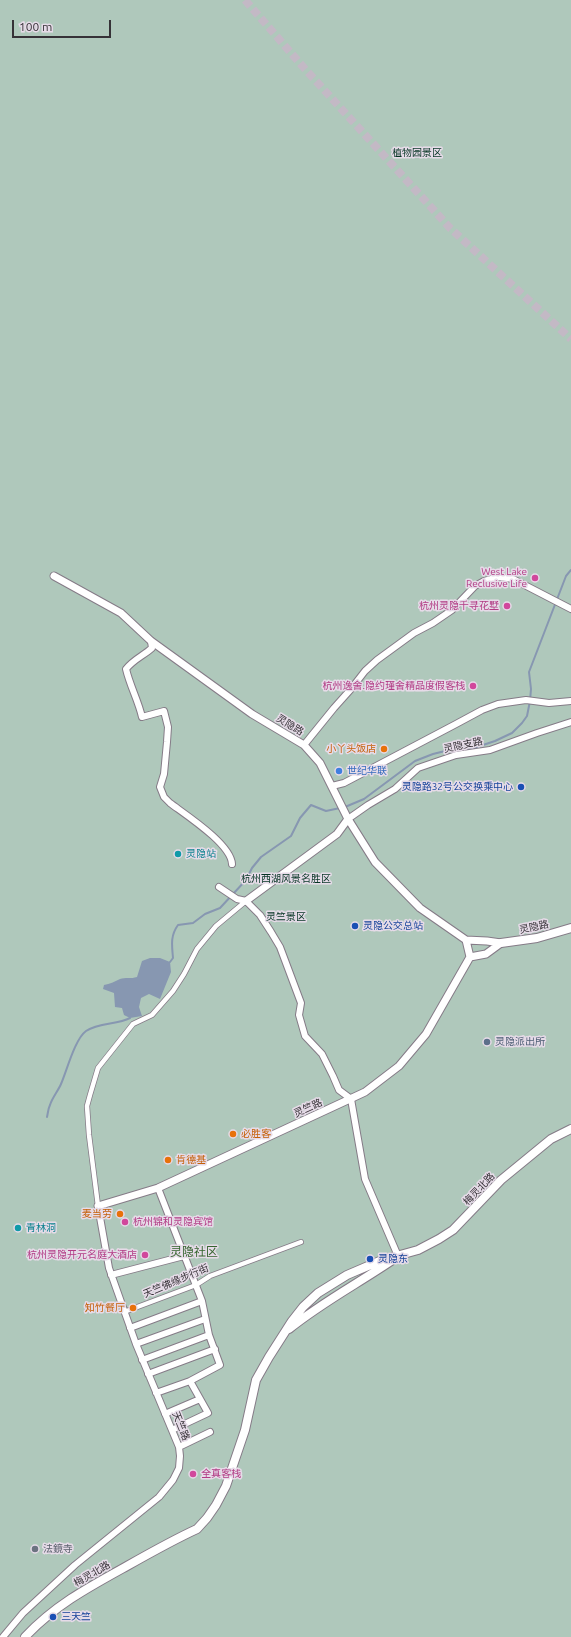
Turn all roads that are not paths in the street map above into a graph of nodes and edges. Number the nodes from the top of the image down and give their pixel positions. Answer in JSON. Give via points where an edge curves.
{"nodes":[{"id":1,"x":54,"y":576,"type":"dead end"},
{"id":2,"x":571,"y":608,"type":"edge"},
{"id":3,"x":151,"y":641,"type":"junction"},
{"id":4,"x":571,"y":701,"type":"edge"},
{"id":5,"x":571,"y":722,"type":"edge"},
{"id":6,"x":304,"y":745,"type":"junction"},
{"id":7,"x":332,"y":786,"type":"junction"},
{"id":8,"x":347,"y":817,"type":"junction"},
{"id":9,"x":232,"y":864,"type":"dead end"},
{"id":10,"x":219,"y":887,"type":"dead end"},
{"id":11,"x":246,"y":901,"type":"junction"},
{"id":12,"x":571,"y":928,"type":"edge"},
{"id":13,"x":466,"y":940,"type":"junction"},
{"id":14,"x":501,"y":943,"type":"junction"},
{"id":15,"x":470,"y":957,"type":"junction"},
{"id":16,"x":351,"y":1099,"type":"junction"},
{"id":17,"x":571,"y":1129,"type":"edge"},
{"id":18,"x":158,"y":1188,"type":"junction"},
{"id":19,"x":98,"y":1206,"type":"junction"},
{"id":20,"x":301,"y":1242,"type":"dead end"},
{"id":21,"x":184,"y":1256,"type":"junction"},
{"id":22,"x":398,"y":1256,"type":"junction"},
{"id":23,"x":111,"y":1275,"type":"junction"},
{"id":24,"x":196,"y":1285,"type":"junction"},
{"id":25,"x":202,"y":1302,"type":"junction"},
{"id":26,"x":124,"y":1312,"type":"junction"},
{"id":27,"x":206,"y":1318,"type":"junction"},
{"id":28,"x":130,"y":1328,"type":"junction"},
{"id":29,"x":284,"y":1334,"type":"junction"},
{"id":30,"x":209,"y":1335,"type":"junction"},
{"id":31,"x":136,"y":1344,"type":"junction"},
{"id":32,"x":215,"y":1349,"type":"junction"},
{"id":33,"x":142,"y":1360,"type":"junction"},
{"id":34,"x":148,"y":1374,"type":"junction"},
{"id":35,"x":190,"y":1381,"type":"junction"},
{"id":36,"x":156,"y":1393,"type":"junction"},
{"id":37,"x":200,"y":1399,"type":"junction"},
{"id":38,"x":165,"y":1414,"type":"junction"},
{"id":39,"x":172,"y":1430,"type":"junction"},
{"id":40,"x":210,"y":1432,"type":"dead end"},
{"id":41,"x":179,"y":1447,"type":"junction"},
{"id":42,"x":3,"y":1637,"type":"edge"},
{"id":43,"x":25,"y":1637,"type":"edge"}],
"edges":[{"from":1,"to":3,"type":"street","name":"灵隐路","via":[[121,613]]},
{"from":2,"to":6,"type":"street","via":[[513,579],[499,577],[484,581],[475,586],[452,610],[377,660]]},
{"from":3,"to":6,"type":"street","name":"灵隐路","via":[[252,714]]},
{"from":3,"to":9,"type":"street","via":[[152,648],[136,658],[126,669],[142,717],[164,711],[168,727],[164,774],[160,787],[170,803],[215,837],[228,853]]},
{"from":4,"to":7,"type":"street","via":[[526,700],[498,704],[482,710],[344,784]]},
{"from":5,"to":8,"type":"street","name":"灵隐支路","via":[[490,750],[456,755],[418,768],[395,789]]},
{"from":6,"to":7,"type":"street","name":"灵隐路","via":[[320,763]]},
{"from":7,"to":8,"type":"street","name":"灵隐路"},
{"from":8,"to":11,"type":"street","via":[[338,834]]},
{"from":8,"to":13,"type":"street","name":"灵隐路","via":[[375,862],[420,908]]},
{"from":10,"to":11,"type":"street"},
{"from":11,"to":16,"type":"street","via":[[260,916],[280,947],[301,1003],[299,1015],[305,1036],[322,1054],[339,1090]]},
{"from":11,"to":19,"type":"street","via":[[216,926],[197,949],[173,991],[152,1015],[133,1024],[98,1068],[88,1106]]},
{"from":12,"to":14,"type":"main road","name":"灵隐路","via":[[538,938]]},
{"from":13,"to":14,"type":"street"},
{"from":13,"to":15,"type":"street"},
{"from":14,"to":15,"type":"street","via":[[486,954]]},
{"from":15,"to":16,"type":"street","name":"灵竺路","via":[[426,1034],[414,1049],[399,1066]]},
{"from":16,"to":18,"type":"street","name":"灵竺路"},
{"from":16,"to":22,"type":"street","via":[[365,1179]]},
{"from":17,"to":22,"type":"main road","name":"梅灵北路","via":[[551,1139],[501,1180],[453,1230],[418,1250]]},
{"from":18,"to":19,"type":"street","name":"灵竺路"},
{"from":18,"to":21,"type":"street"},
{"from":19,"to":23,"type":"street","name":"天竺路"},
{"from":20,"to":24,"type":"street","name":"天竺佛缘步行街","via":[[210,1276]]},
{"from":21,"to":23,"type":"street"},
{"from":21,"to":24,"type":"street"},
{"from":22,"to":29,"type":"main road","name":"梅灵北路","via":[[320,1306]]},
{"from":22,"to":29,"type":"main road","name":"梅灵北路","via":[[365,1267],[332,1283],[303,1307]]},
{"from":23,"to":26,"type":"street","name":"天竺路"},
{"from":24,"to":25,"type":"street"},
{"from":24,"to":26,"type":"street","name":"天竺佛缘步行街"},
{"from":25,"to":27,"type":"street"},
{"from":25,"to":28,"type":"street"},
{"from":26,"to":28,"type":"street","name":"天竺路"},
{"from":27,"to":30,"type":"street"},
{"from":27,"to":31,"type":"street"},
{"from":28,"to":31,"type":"street","name":"天竺路"},
{"from":29,"to":43,"type":"main road","name":"梅灵北路","via":[[256,1380],[245,1430],[228,1464],[220,1488],[206,1512],[176,1539],[61,1604]]},
{"from":30,"to":32,"type":"street"},
{"from":30,"to":33,"type":"street"},
{"from":31,"to":33,"type":"street","name":"天竺路"},
{"from":32,"to":34,"type":"street"},
{"from":32,"to":35,"type":"street","via":[[220,1365]]},
{"from":33,"to":34,"type":"street","name":"天竺路"},
{"from":34,"to":36,"type":"street","name":"天竺路"},
{"from":35,"to":36,"type":"street"},
{"from":35,"to":37,"type":"street"},
{"from":36,"to":38,"type":"street","name":"天竺路"},
{"from":37,"to":38,"type":"street"},
{"from":37,"to":39,"type":"street","via":[[208,1414]]},
{"from":38,"to":39,"type":"street","name":"天竺路"},
{"from":39,"to":41,"type":"street","name":"天竺路"},
{"from":40,"to":41,"type":"street"},
{"from":41,"to":42,"type":"street","name":"天竺路","via":[[179,1468],[159,1497],[75,1565],[23,1613]]}]}
